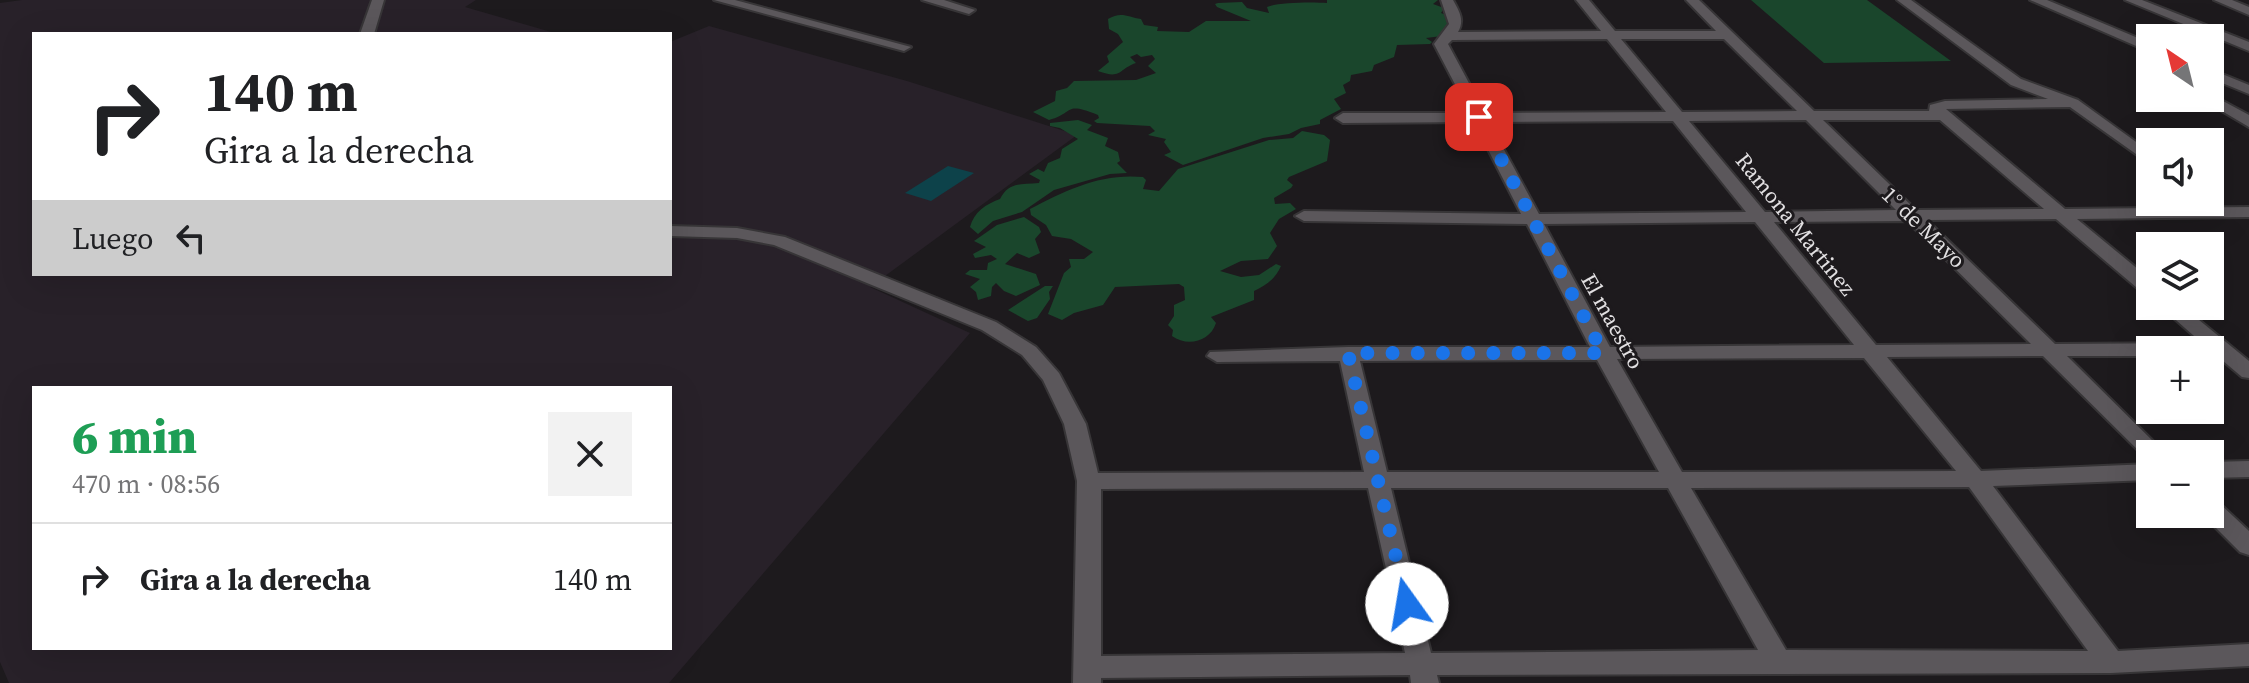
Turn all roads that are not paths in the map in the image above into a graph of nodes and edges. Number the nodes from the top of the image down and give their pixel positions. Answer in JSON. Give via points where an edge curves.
{"nodes":[{"id":1,"x":378,"y":0,"type":"edge"},
{"id":2,"x":721,"y":0,"type":"edge"},
{"id":3,"x":928,"y":0,"type":"edge"},
{"id":4,"x":1447,"y":0,"type":"edge"},
{"id":5,"x":1582,"y":0,"type":"edge"},
{"id":6,"x":1692,"y":0,"type":"edge"},
{"id":7,"x":1903,"y":0,"type":"edge"},
{"id":8,"x":2036,"y":0,"type":"edge"},
{"id":9,"x":2131,"y":0,"type":"edge"},
{"id":10,"x":2220,"y":0,"type":"edge"},
{"id":11,"x":969,"y":10,"type":"dead end"},
{"id":12,"x":2249,"y":11,"type":"edge"},
{"id":13,"x":368,"y":32,"type":"edge"},
{"id":14,"x":1610,"y":35,"type":"junction"},
{"id":15,"x":1728,"y":35,"type":"junction"},
{"id":16,"x":1448,"y":36,"type":"junction"},
{"id":17,"x":2136,"y":42,"type":"edge"},
{"id":18,"x":904,"y":47,"type":"dead end"},
{"id":19,"x":2249,"y":47,"type":"edge"},
{"id":20,"x":2242,"y":82,"type":"edge"},
{"id":21,"x":2249,"y":90,"type":"edge"},
{"id":22,"x":2073,"y":103,"type":"junction"},
{"id":23,"x":2224,"y":107,"type":"edge"},
{"id":24,"x":1940,"y":115,"type":"junction"},
{"id":25,"x":1677,"y":116,"type":"junction"},
{"id":26,"x":1810,"y":116,"type":"junction"},
{"id":27,"x":1479,"y":117,"type":"junction"},
{"id":28,"x":1343,"y":118,"type":"dead end"},
{"id":29,"x":2249,"y":122,"type":"edge"},
{"id":30,"x":2136,"y":149,"type":"edge"},
{"id":31,"x":2224,"y":208,"type":"edge"},
{"id":32,"x":2136,"y":211,"type":"edge"},
{"id":33,"x":2224,"y":212,"type":"edge"},
{"id":34,"x":2249,"y":212,"type":"edge"},
{"id":35,"x":2058,"y":214,"type":"junction"},
{"id":36,"x":1913,"y":215,"type":"junction"},
{"id":37,"x":1304,"y":216,"type":"dead end"},
{"id":38,"x":1759,"y":217,"type":"junction"},
{"id":39,"x":1531,"y":219,"type":"junction"},
{"id":40,"x":2249,"y":229,"type":"edge"},
{"id":41,"x":672,"y":231,"type":"edge"},
{"id":42,"x":2136,"y":278,"type":"edge"},
{"id":43,"x":2187,"y":320,"type":"edge"},
{"id":44,"x":2206,"y":336,"type":"edge"},
{"id":45,"x":2050,"y":350,"type":"junction"},
{"id":46,"x":2136,"y":350,"type":"edge"},
{"id":47,"x":1869,"y":351,"type":"junction"},
{"id":48,"x":2224,"y":351,"type":"edge"},
{"id":49,"x":1348,"y":353,"type":"junction"},
{"id":50,"x":1603,"y":353,"type":"junction"},
{"id":51,"x":1217,"y":356,"type":"dead end"},
{"id":52,"x":2249,"y":372,"type":"edge"},
{"id":53,"x":2141,"y":440,"type":"edge"},
{"id":54,"x":2249,"y":469,"type":"edge"},
{"id":55,"x":2224,"y":470,"type":"edge"},
{"id":56,"x":2136,"y":473,"type":"edge"},
{"id":57,"x":1975,"y":479,"type":"junction"},
{"id":58,"x":1673,"y":480,"type":"junction"},
{"id":59,"x":1089,"y":481,"type":"junction"},
{"id":60,"x":1378,"y":481,"type":"junction"},
{"id":61,"x":2224,"y":522,"type":"edge"},
{"id":62,"x":2249,"y":546,"type":"edge"},
{"id":63,"x":2249,"y":655,"type":"edge"},
{"id":64,"x":1778,"y":661,"type":"junction"},
{"id":65,"x":2111,"y":662,"type":"junction"},
{"id":66,"x":1423,"y":674,"type":"edge"},
{"id":67,"x":1088,"y":675,"type":"edge"}],
"edges":[{"from":1,"to":13,"type":"street"},
{"from":2,"to":18,"type":"street"},
{"from":3,"to":11,"type":"street"},
{"from":4,"to":16,"type":"street","name":"El maestro","via":[[1457,20]]},
{"from":5,"to":14,"type":"street","name":"Ramona Martinez"},
{"from":6,"to":15,"type":"street","name":"1° de Mayo"},
{"from":7,"to":22,"type":"street","via":[[2016,82]]},
{"from":8,"to":17,"type":"street"},
{"from":9,"to":19,"type":"street"},
{"from":10,"to":12,"type":"street"},
{"from":14,"to":15,"type":"street"},
{"from":14,"to":16,"type":"street"},
{"from":14,"to":25,"type":"street","name":"Ramona Martinez"},
{"from":15,"to":26,"type":"street","name":"1° de Mayo"},
{"from":16,"to":27,"type":"street","name":"El maestro","via":[[1441,44]]},
{"from":20,"to":21,"type":"street"},
{"from":22,"to":24,"type":"street","via":[[1945,105],[1935,108]]},
{"from":22,"to":30,"type":"street"},
{"from":23,"to":29,"type":"street"},
{"from":24,"to":26,"type":"street"},
{"from":24,"to":35,"type":"street"},
{"from":25,"to":26,"type":"street"},
{"from":25,"to":27,"type":"street"},
{"from":25,"to":38,"type":"street","name":"Ramona Martinez"},
{"from":26,"to":36,"type":"street","name":"1° de Mayo"},
{"from":27,"to":28,"type":"street"},
{"from":27,"to":39,"type":"street","name":"El maestro"},
{"from":31,"to":34,"type":"street"},
{"from":32,"to":35,"type":"street"},
{"from":33,"to":40,"type":"street"},
{"from":35,"to":36,"type":"street"},
{"from":35,"to":42,"type":"street"},
{"from":36,"to":38,"type":"street"},
{"from":36,"to":45,"type":"street","name":"1° de Mayo"},
{"from":37,"to":39,"type":"street"},
{"from":38,"to":39,"type":"street"},
{"from":38,"to":47,"type":"street","name":"Ramona Martinez"},
{"from":39,"to":50,"type":"street","name":"El maestro"},
{"from":41,"to":59,"type":"street","via":[[737,233],[779,241],[1011,337],[1052,378],[1075,424]]},
{"from":43,"to":44,"type":"street"},
{"from":45,"to":46,"type":"street"},
{"from":45,"to":47,"type":"street"},
{"from":45,"to":53,"type":"street","name":"1° de Mayo"},
{"from":47,"to":50,"type":"street"},
{"from":47,"to":57,"type":"street","name":"Ramona Martinez"},
{"from":48,"to":52,"type":"street"},
{"from":49,"to":50,"type":"street"},
{"from":49,"to":51,"type":"street"},
{"from":49,"to":60,"type":"street"},
{"from":50,"to":58,"type":"street","name":"El maestro"},
{"from":54,"to":55,"type":"street"},
{"from":56,"to":57,"type":"street"},
{"from":57,"to":58,"type":"street"},
{"from":57,"to":65,"type":"street","name":"Ramona Martinez"},
{"from":58,"to":60,"type":"street"},
{"from":58,"to":64,"type":"street","name":"El maestro"},
{"from":59,"to":60,"type":"street"},
{"from":59,"to":67,"type":"street"},
{"from":60,"to":66,"type":"street"},
{"from":61,"to":62,"type":"street"},
{"from":63,"to":65,"type":"street"},
{"from":64,"to":65,"type":"street"},
{"from":64,"to":66,"type":"street"},
{"from":66,"to":67,"type":"street"}]}
